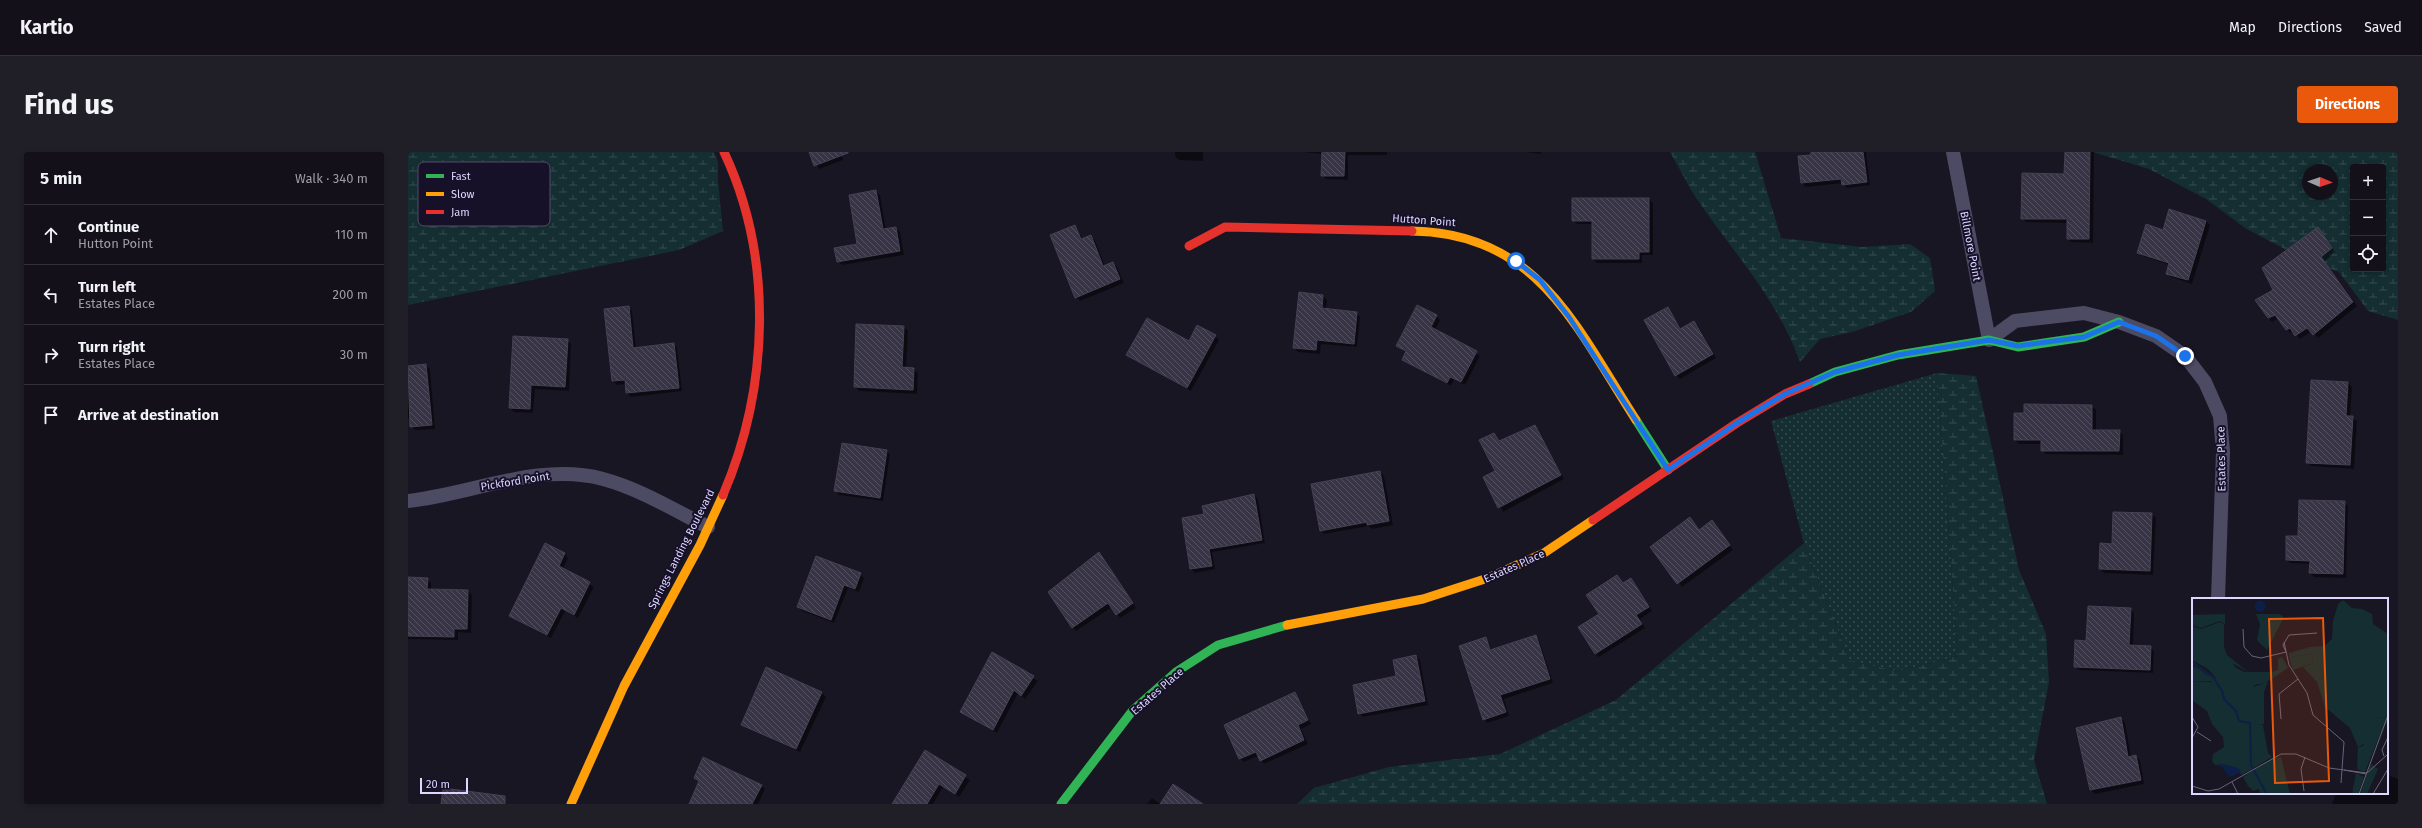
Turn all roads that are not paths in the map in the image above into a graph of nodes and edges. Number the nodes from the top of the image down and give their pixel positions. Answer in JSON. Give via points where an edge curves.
{"nodes":[{"id":1,"x":724,"y":152,"type":"edge"},
{"id":2,"x":1953,"y":152,"type":"edge"},
{"id":3,"x":1189,"y":246,"type":"dead end"},
{"id":4,"x":2119,"y":322,"type":"junction"},
{"id":5,"x":1989,"y":340,"type":"junction"},
{"id":6,"x":1668,"y":470,"type":"junction"},
{"id":7,"x":408,"y":501,"type":"edge"},
{"id":8,"x":708,"y":527,"type":"junction"},
{"id":9,"x":2218,"y":598,"type":"edge"},
{"id":10,"x":571,"y":804,"type":"edge"},
{"id":11,"x":1061,"y":804,"type":"edge"}],
"edges":[{"from":1,"to":8,"type":"street","name":"Springs Landing Boulevard","via":[[739,186],[752,237],[759,318],[757,371],[733,470]]},
{"from":2,"to":5,"type":"street","name":"Billmore Point"},
{"from":3,"to":6,"type":"street","name":"Hutton Point","via":[[1225,227],[1432,231],[1462,235],[1482,242],[1511,257],[1540,280],[1569,317]]},
{"from":4,"to":5,"type":"street","name":"Estates Place","via":[[2084,337],[2025,346]]},
{"from":4,"to":5,"type":"street","name":"Estates Place","via":[[2084,313],[2015,321]]},
{"from":4,"to":9,"type":"street","name":"Estates Place","via":[[2156,336],[2185,356],[2205,382],[2220,416],[2223,452]]},
{"from":5,"to":6,"type":"street","name":"Estates Place","via":[[1898,355],[1835,372],[1785,394]]},
{"from":6,"to":11,"type":"street","name":"Estates Place","via":[[1544,553],[1488,578],[1423,599],[1271,628],[1218,645],[1176,672],[1133,710]]},
{"from":7,"to":8,"type":"street","name":"Pickford Point","via":[[518,478],[561,474],[602,479],[638,491]]},
{"from":8,"to":10,"type":"street","name":"Springs Landing Boulevard","via":[[632,670]]}]}
